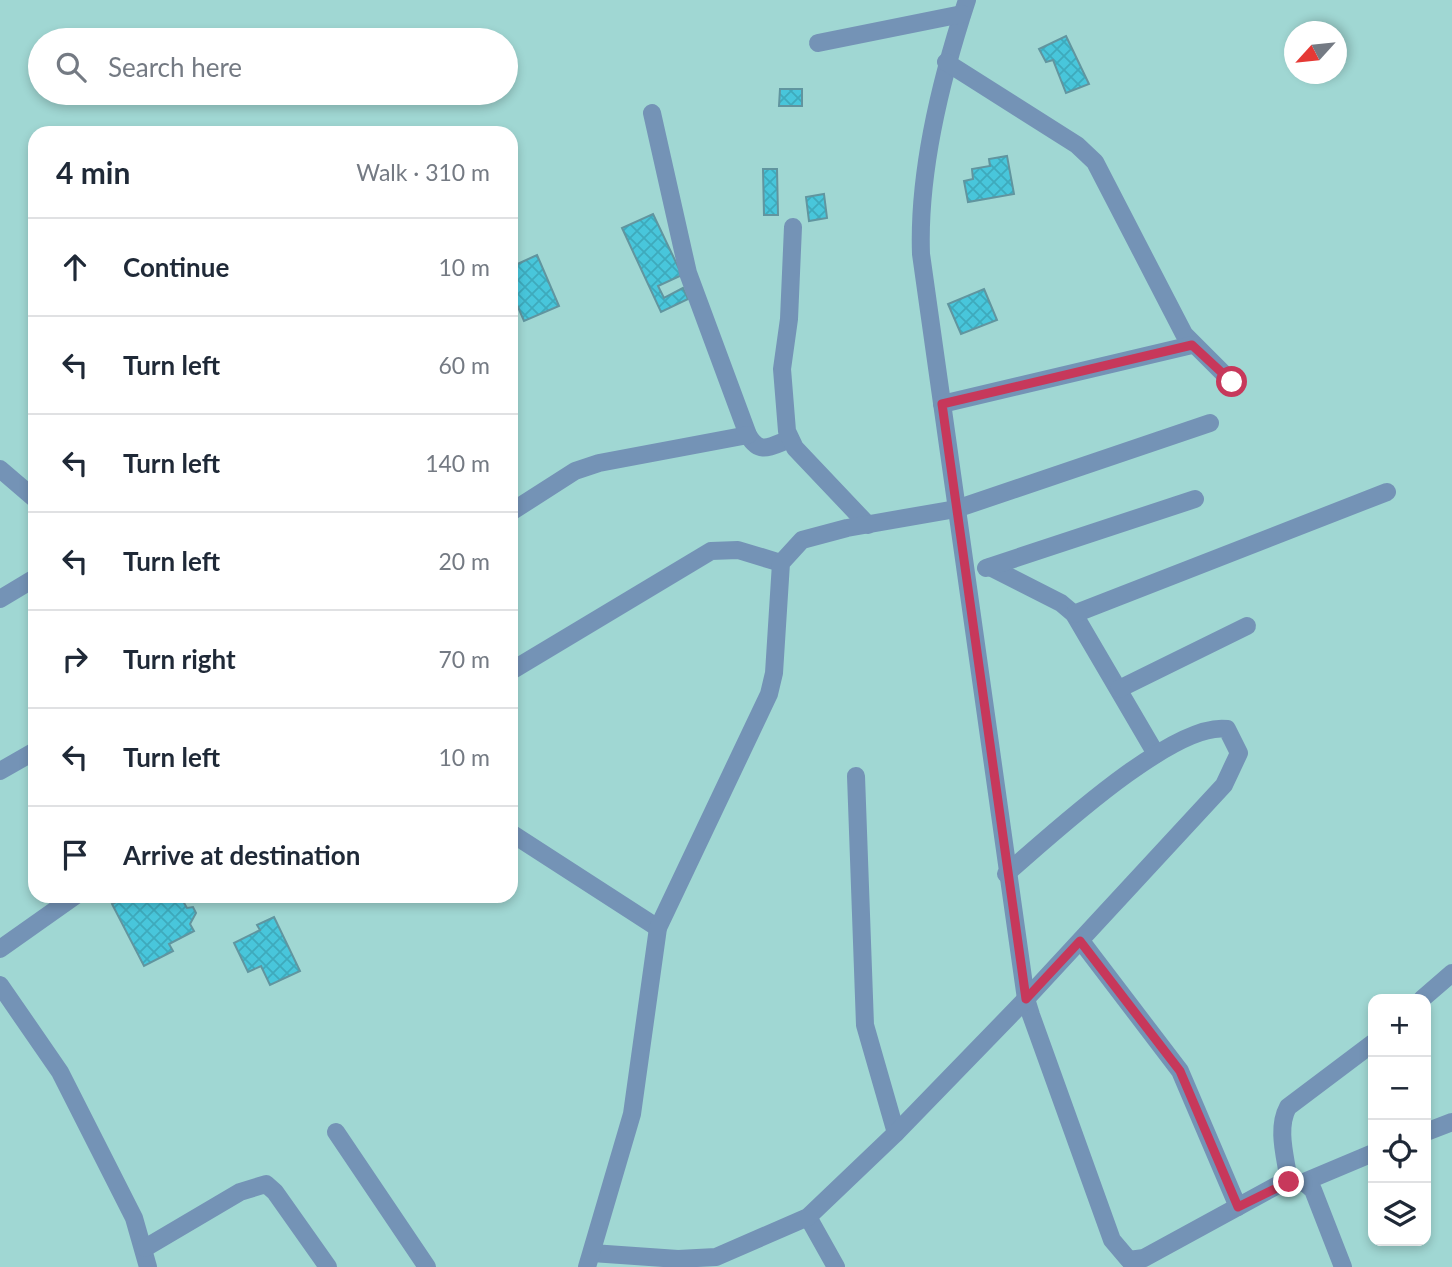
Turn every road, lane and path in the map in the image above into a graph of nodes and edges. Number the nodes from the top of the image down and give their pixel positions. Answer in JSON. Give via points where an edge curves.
{"nodes":[{"id":1,"x":965,"y":7,"type":"edge"},
{"id":2,"x":818,"y":43,"type":"dead end"},
{"id":3,"x":946,"y":62,"type":"junction"},
{"id":4,"x":652,"y":113,"type":"dead end"},
{"id":5,"x":793,"y":227,"type":"dead end"},
{"id":6,"x":1192,"y":345,"type":"junction"},
{"id":7,"x":1232,"y":382,"type":"dead end"},
{"id":8,"x":942,"y":404,"type":"junction"},
{"id":9,"x":1210,"y":423,"type":"dead end"},
{"id":10,"x":748,"y":435,"type":"junction"},
{"id":11,"x":779,"y":443,"type":"junction"},
{"id":12,"x":0,"y":469,"type":"edge"},
{"id":13,"x":1387,"y":492,"type":"dead end"},
{"id":14,"x":28,"y":493,"type":"edge"},
{"id":15,"x":1195,"y":499,"type":"dead end"},
{"id":16,"x":518,"y":508,"type":"edge"},
{"id":17,"x":956,"y":509,"type":"junction"},
{"id":18,"x":868,"y":525,"type":"junction"},
{"id":19,"x":781,"y":562,"type":"junction"},
{"id":20,"x":990,"y":567,"type":"junction"},
{"id":21,"x":966,"y":575,"type":"junction"},
{"id":22,"x":28,"y":582,"type":"edge"},
{"id":23,"x":0,"y":599,"type":"edge"},
{"id":24,"x":1074,"y":614,"type":"junction"},
{"id":25,"x":1247,"y":626,"type":"dead end"},
{"id":26,"x":518,"y":667,"type":"edge"},
{"id":27,"x":1119,"y":689,"type":"junction"},
{"id":28,"x":1156,"y":754,"type":"junction"},
{"id":29,"x":28,"y":755,"type":"edge"},
{"id":30,"x":0,"y":771,"type":"edge"},
{"id":31,"x":856,"y":776,"type":"dead end"},
{"id":32,"x":518,"y":838,"type":"edge"},
{"id":33,"x":1006,"y":874,"type":"junction"},
{"id":34,"x":65,"y":903,"type":"edge"},
{"id":35,"x":658,"y":928,"type":"junction"},
{"id":36,"x":1080,"y":941,"type":"junction"},
{"id":37,"x":0,"y":948,"type":"edge"},
{"id":38,"x":1452,"y":973,"type":"edge"},
{"id":39,"x":0,"y":985,"type":"edge"},
{"id":40,"x":1428,"y":994,"type":"edge"},
{"id":41,"x":1026,"y":999,"type":"junction"},
{"id":42,"x":1368,"y":1047,"type":"edge"},
{"id":43,"x":1452,"y":1122,"type":"edge"},
{"id":44,"x":1431,"y":1130,"type":"edge"},
{"id":45,"x":336,"y":1132,"type":"dead end"},
{"id":46,"x":896,"y":1133,"type":"junction"},
{"id":47,"x":1368,"y":1155,"type":"edge"},
{"id":48,"x":1296,"y":1182,"type":"junction"},
{"id":49,"x":1238,"y":1207,"type":"junction"},
{"id":50,"x":808,"y":1217,"type":"junction"},
{"id":51,"x":145,"y":1248,"type":"junction"},
{"id":52,"x":590,"y":1260,"type":"edge"},
{"id":53,"x":1127,"y":1264,"type":"edge"},
{"id":54,"x":148,"y":1267,"type":"edge"},
{"id":55,"x":328,"y":1267,"type":"edge"},
{"id":56,"x":427,"y":1267,"type":"edge"},
{"id":57,"x":836,"y":1267,"type":"edge"},
{"id":58,"x":1343,"y":1267,"type":"edge"}],
"edges":[{"from":1,"to":2,"type":"street"},
{"from":1,"to":3,"type":"street"},
{"from":3,"to":6,"type":"street","via":[[1077,145],[1095,162]]},
{"from":3,"to":8,"type":"street","via":[[920,227]]},
{"from":4,"to":10,"type":"street","via":[[688,273]]},
{"from":5,"to":11,"type":"street"},
{"from":6,"to":7,"type":"street"},
{"from":6,"to":8,"type":"street"},
{"from":8,"to":17,"type":"street"},
{"from":9,"to":17,"type":"street"},
{"from":10,"to":11,"type":"street","via":[[754,446]]},
{"from":10,"to":16,"type":"street","via":[[599,463],[575,471]]},
{"from":11,"to":18,"type":"street"},
{"from":12,"to":14,"type":"street"},
{"from":13,"to":24,"type":"street"},
{"from":15,"to":20,"type":"street"},
{"from":17,"to":18,"type":"street"},
{"from":17,"to":21,"type":"street"},
{"from":18,"to":19,"type":"street","via":[[802,540]]},
{"from":19,"to":26,"type":"street","via":[[738,550],[711,551]]},
{"from":19,"to":35,"type":"street","via":[[769,694]]},
{"from":20,"to":21,"type":"street"},
{"from":20,"to":24,"type":"street"},
{"from":21,"to":33,"type":"street"},
{"from":22,"to":23,"type":"street"},
{"from":24,"to":27,"type":"street"},
{"from":25,"to":27,"type":"street"},
{"from":27,"to":28,"type":"street"},
{"from":28,"to":33,"type":"street","via":[[1084,807]]},
{"from":28,"to":36,"type":"street","via":[[1214,727],[1227,729],[1239,752],[1224,785]]},
{"from":29,"to":30,"type":"street"},
{"from":31,"to":46,"type":"street","via":[[865,1025]]},
{"from":32,"to":35,"type":"street"},
{"from":33,"to":41,"type":"street"},
{"from":34,"to":37,"type":"street"},
{"from":35,"to":52,"type":"street","via":[[632,1114]]},
{"from":36,"to":41,"type":"street"},
{"from":36,"to":49,"type":"street","via":[[1180,1071]]},
{"from":38,"to":40,"type":"street"},
{"from":39,"to":51,"type":"street","via":[[60,1072]]},
{"from":41,"to":46,"type":"street"},
{"from":41,"to":53,"type":"street","via":[[1112,1240]]},
{"from":42,"to":48,"type":"street","via":[[1288,1107],[1282,1118]]},
{"from":43,"to":44,"type":"street"},
{"from":45,"to":56,"type":"street"},
{"from":46,"to":50,"type":"street"},
{"from":47,"to":48,"type":"street"},
{"from":48,"to":49,"type":"street"},
{"from":48,"to":58,"type":"street","via":[[1313,1190]]},
{"from":49,"to":53,"type":"street"},
{"from":50,"to":52,"type":"street","via":[[716,1257]]},
{"from":50,"to":57,"type":"street"},
{"from":51,"to":54,"type":"street"},
{"from":51,"to":55,"type":"street","via":[[240,1192],[265,1184]]}]}
